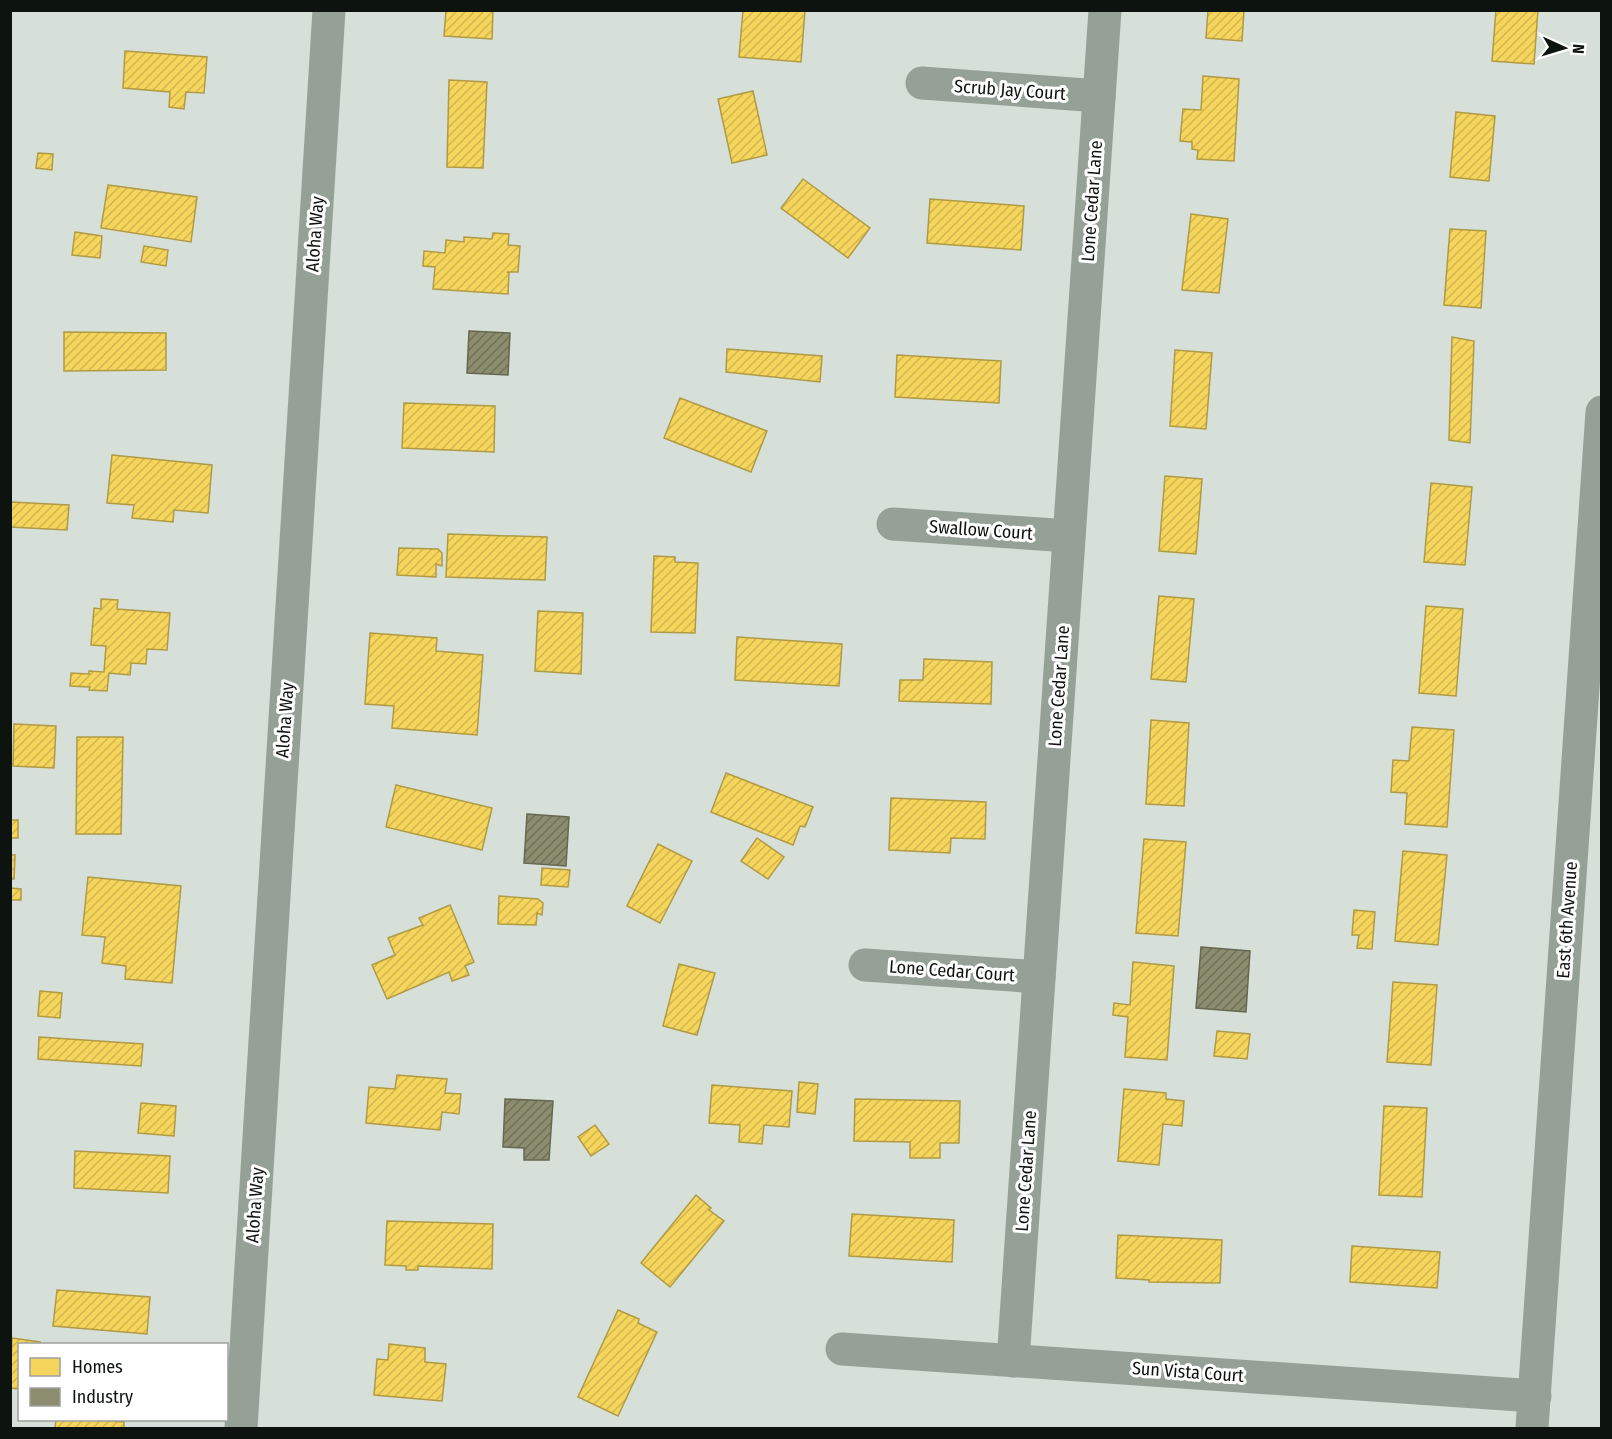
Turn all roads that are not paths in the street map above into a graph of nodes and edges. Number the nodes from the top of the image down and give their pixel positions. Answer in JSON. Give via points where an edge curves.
{"nodes":[{"id":1,"x":329,"y":10,"type":"edge"},
{"id":2,"x":1104,"y":10,"type":"edge"},
{"id":3,"x":922,"y":84,"type":"dead end"},
{"id":4,"x":1099,"y":96,"type":"junction"},
{"id":5,"x":1602,"y":412,"type":"edge"},
{"id":6,"x":893,"y":524,"type":"dead end"},
{"id":7,"x":1069,"y":536,"type":"junction"},
{"id":8,"x":1592,"y":701,"type":"edge"},
{"id":9,"x":865,"y":965,"type":"dead end"},
{"id":10,"x":1039,"y":977,"type":"junction"},
{"id":11,"x":842,"y":1349,"type":"dead end"},
{"id":12,"x":1013,"y":1361,"type":"junction"},
{"id":13,"x":1535,"y":1395,"type":"junction"},
{"id":14,"x":241,"y":1428,"type":"edge"},
{"id":15,"x":1532,"y":1428,"type":"edge"}],
"edges":[{"from":1,"to":14,"type":"street","name":"Aloha Way"},
{"from":2,"to":4,"type":"street","name":"Lone Cedar Lane"},
{"from":3,"to":4,"type":"street","name":"Scrub Jay Court"},
{"from":4,"to":7,"type":"street","name":"Lone Cedar Lane"},
{"from":5,"to":8,"type":"street","name":"East 6th Avenue"},
{"from":6,"to":7,"type":"street","name":"Swallow Court"},
{"from":7,"to":10,"type":"street","name":"Lone Cedar Lane"},
{"from":8,"to":13,"type":"street","name":"East 6th Avenue"},
{"from":9,"to":10,"type":"street","name":"Lone Cedar Court"},
{"from":10,"to":12,"type":"street","name":"Lone Cedar Lane"},
{"from":11,"to":12,"type":"street","name":"Sun Vista Court"},
{"from":12,"to":13,"type":"street","name":"Sun Vista Court"},
{"from":13,"to":15,"type":"street","name":"East 6th Avenue"}]}
